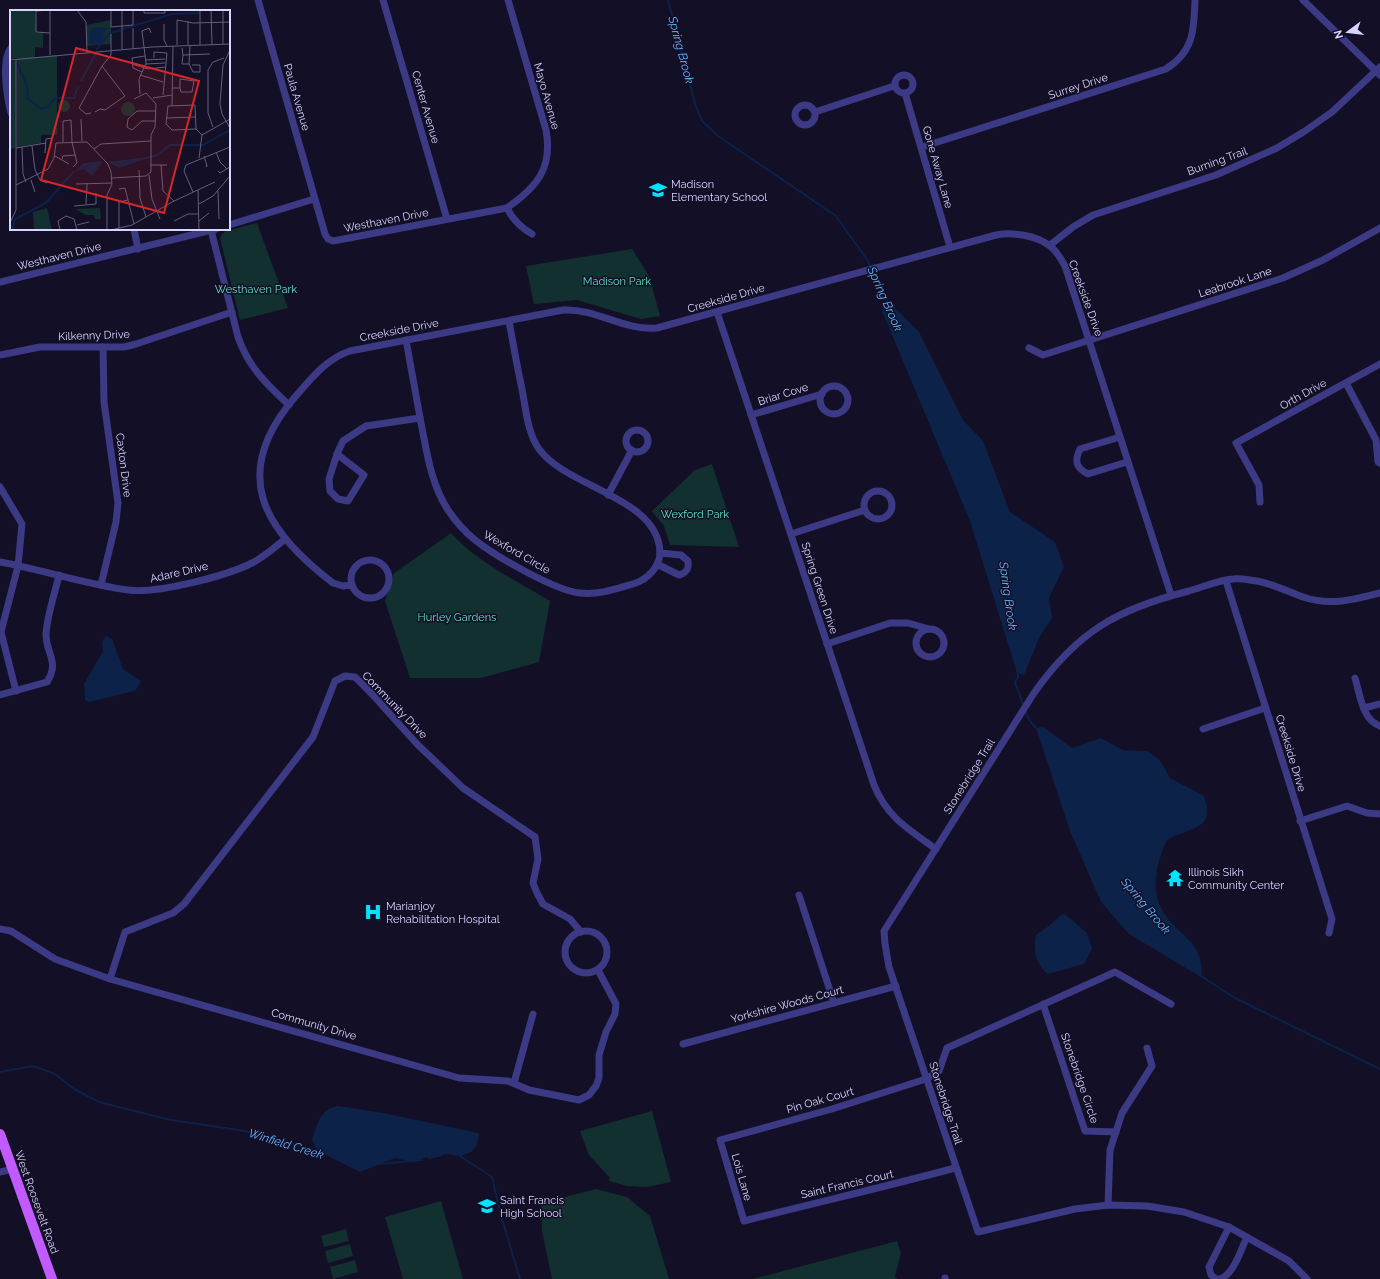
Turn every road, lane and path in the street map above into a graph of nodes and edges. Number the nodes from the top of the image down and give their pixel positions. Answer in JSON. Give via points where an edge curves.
{"nodes":[{"id":1,"x":258,"y":0,"type":"edge"},
{"id":2,"x":383,"y":0,"type":"edge"},
{"id":3,"x":508,"y":0,"type":"edge"},
{"id":4,"x":1195,"y":0,"type":"edge"},
{"id":5,"x":1303,"y":0,"type":"edge"},
{"id":6,"x":10,"y":50,"type":"edge"},
{"id":7,"x":1379,"y":71,"type":"edge"},
{"id":8,"x":894,"y":86,"type":"junction"},
{"id":9,"x":905,"y":93,"type":"junction"},
{"id":10,"x":10,"y":104,"type":"edge"},
{"id":11,"x":815,"y":112,"type":"dead end"},
{"id":12,"x":922,"y":147,"type":"junction"},
{"id":13,"x":314,"y":200,"type":"junction"},
{"id":14,"x":507,"y":208,"type":"junction"},
{"id":15,"x":447,"y":219,"type":"junction"},
{"id":16,"x":230,"y":225,"type":"edge"},
{"id":17,"x":1380,"y":228,"type":"edge"},
{"id":18,"x":134,"y":230,"type":"edge"},
{"id":19,"x":213,"y":230,"type":"edge"},
{"id":20,"x":532,"y":234,"type":"dead end"},
{"id":21,"x":1050,"y":245,"type":"junction"},
{"id":22,"x":950,"y":247,"type":"junction"},
{"id":23,"x":138,"y":249,"type":"junction"},
{"id":24,"x":0,"y":282,"type":"edge"},
{"id":25,"x":232,"y":312,"type":"junction"},
{"id":26,"x":717,"y":312,"type":"junction"},
{"id":27,"x":509,"y":320,"type":"junction"},
{"id":28,"x":406,"y":340,"type":"junction"},
{"id":29,"x":1090,"y":340,"type":"junction"},
{"id":30,"x":103,"y":347,"type":"junction"},
{"id":31,"x":1029,"y":348,"type":"dead end"},
{"id":32,"x":0,"y":355,"type":"edge"},
{"id":33,"x":1380,"y":364,"type":"edge"},
{"id":34,"x":1346,"y":383,"type":"junction"},
{"id":35,"x":822,"y":394,"type":"dead end"},
{"id":36,"x":289,"y":405,"type":"junction"},
{"id":37,"x":751,"y":415,"type":"junction"},
{"id":38,"x":420,"y":418,"type":"junction"},
{"id":39,"x":1120,"y":438,"type":"junction"},
{"id":40,"x":632,"y":450,"type":"dead end"},
{"id":41,"x":337,"y":454,"type":"junction"},
{"id":42,"x":1127,"y":462,"type":"junction"},
{"id":43,"x":1380,"y":463,"type":"edge"},
{"id":44,"x":0,"y":487,"type":"edge"},
{"id":45,"x":608,"y":495,"type":"junction"},
{"id":46,"x":1260,"y":502,"type":"dead end"},
{"id":47,"x":865,"y":510,"type":"dead end"},
{"id":48,"x":791,"y":534,"type":"junction"},
{"id":49,"x":284,"y":540,"type":"junction"},
{"id":50,"x":660,"y":553,"type":"junction"},
{"id":51,"x":0,"y":562,"type":"edge"},
{"id":52,"x":657,"y":564,"type":"junction"},
{"id":53,"x":18,"y":566,"type":"junction"},
{"id":54,"x":59,"y":576,"type":"junction"},
{"id":55,"x":1226,"y":580,"type":"junction"},
{"id":56,"x":101,"y":585,"type":"junction"},
{"id":57,"x":352,"y":585,"type":"junction"},
{"id":58,"x":1380,"y":593,"type":"edge"},
{"id":59,"x":1171,"y":595,"type":"junction"},
{"id":60,"x":929,"y":629,"type":"dead end"},
{"id":61,"x":827,"y":644,"type":"junction"},
{"id":62,"x":1355,"y":678,"type":"dead end"},
{"id":63,"x":16,"y":691,"type":"junction"},
{"id":64,"x":0,"y":695,"type":"edge"},
{"id":65,"x":1380,"y":704,"type":"edge"},
{"id":66,"x":1265,"y":708,"type":"junction"},
{"id":67,"x":1364,"y":708,"type":"junction"},
{"id":68,"x":1380,"y":726,"type":"edge"},
{"id":69,"x":1203,"y":729,"type":"dead end"},
{"id":70,"x":1380,"y":814,"type":"edge"},
{"id":71,"x":1300,"y":821,"type":"junction"},
{"id":72,"x":936,"y":849,"type":"junction"},
{"id":73,"x":799,"y":895,"type":"dead end"},
{"id":74,"x":0,"y":929,"type":"edge"},
{"id":75,"x":581,"y":932,"type":"junction"},
{"id":76,"x":1329,"y":933,"type":"dead end"},
{"id":77,"x":598,"y":970,"type":"junction"},
{"id":78,"x":110,"y":979,"type":"junction"},
{"id":79,"x":896,"y":986,"type":"junction"},
{"id":80,"x":834,"y":1003,"type":"junction"},
{"id":81,"x":1043,"y":1004,"type":"junction"},
{"id":82,"x":1171,"y":1004,"type":"dead end"},
{"id":83,"x":533,"y":1014,"type":"dead end"},
{"id":84,"x":684,"y":1044,"type":"dead end"},
{"id":85,"x":1147,"y":1048,"type":"dead end"},
{"id":86,"x":926,"y":1079,"type":"junction"},
{"id":87,"x":514,"y":1083,"type":"junction"},
{"id":88,"x":1116,"y":1132,"type":"junction"},
{"id":89,"x":0,"y":1134,"type":"edge"},
{"id":90,"x":720,"y":1140,"type":"joint"},
{"id":91,"x":955,"y":1168,"type":"junction"},
{"id":92,"x":13,"y":1169,"type":"junction"},
{"id":93,"x":0,"y":1172,"type":"edge"},
{"id":94,"x":1108,"y":1205,"type":"junction"},
{"id":95,"x":744,"y":1221,"type":"joint"},
{"id":96,"x":1229,"y":1227,"type":"junction"},
{"id":97,"x":1247,"y":1237,"type":"junction"},
{"id":98,"x":52,"y":1279,"type":"edge"},
{"id":99,"x":1218,"y":1279,"type":"edge"},
{"id":100,"x":1307,"y":1279,"type":"edge"}],
"edges":[{"from":1,"to":13,"type":"street","name":"Paula Avenue"},
{"from":2,"to":15,"type":"street","name":"Center Avenue"},
{"from":3,"to":14,"type":"street","name":"Mayo Avenue","via":[[545,124],[548,145],[546,162],[539,180],[526,195]]},
{"from":4,"to":12,"type":"street","name":"Surrey Drive","via":[[1194,24],[1188,47],[1166,69]]},
{"from":5,"to":7,"type":"street"},
{"from":6,"to":10,"type":"street","via":[[6,56],[6,66]]},
{"from":7,"to":21,"type":"street","name":"Burning Trail","via":[[1332,112],[1277,148],[1216,175],[1093,215],[1073,226]]},
{"from":8,"to":9,"type":"street","via":[[898,92]]},
{"from":8,"to":9,"type":"street","via":[[898,76],[909,76],[913,86]]},
{"from":8,"to":11,"type":"street"},
{"from":9,"to":12,"type":"street","name":"Gone Away Lane"},
{"from":12,"to":22,"type":"street","name":"Gone Away Lane"},
{"from":13,"to":15,"type":"street","name":"Westhaven Drive","via":[[325,236],[333,241]]},
{"from":13,"to":16,"type":"street"},
{"from":14,"to":15,"type":"street","name":"Westhaven Drive"},
{"from":14,"to":20,"type":"street","via":[[512,218]]},
{"from":17,"to":29,"type":"street","name":"Leabrook Lane","via":[[1329,258],[1283,278]]},
{"from":18,"to":23,"type":"street"},
{"from":19,"to":23,"type":"street","name":"Westhaven Drive"},
{"from":19,"to":25,"type":"street"},
{"from":21,"to":22,"type":"street","name":"Creekside Drive","via":[[1027,235],[1005,233]]},
{"from":21,"to":29,"type":"street","name":"Creekside Drive","via":[[1067,271]]},
{"from":22,"to":26,"type":"street","name":"Creekside Drive"},
{"from":23,"to":24,"type":"street","name":"Westhaven Drive"},
{"from":25,"to":30,"type":"street","name":"Kilkenny Drive","via":[[136,344]]},
{"from":25,"to":36,"type":"street","via":[[239,340],[249,363],[260,378]]},
{"from":26,"to":27,"type":"street","name":"Creekside Drive","via":[[650,328],[631,326],[576,310]]},
{"from":26,"to":37,"type":"street","name":"Spring Green Drive"},
{"from":27,"to":28,"type":"street","name":"Creekside Drive"},
{"from":27,"to":45,"type":"street","via":[[528,424],[534,440],[545,456],[557,467]]},
{"from":28,"to":36,"type":"street","name":"Creekside Drive","via":[[350,351],[334,357],[319,370]]},
{"from":28,"to":38,"type":"street","name":"Wexford Circle"},
{"from":29,"to":31,"type":"street","name":"Leabrook Lane","via":[[1043,355]]},
{"from":29,"to":39,"type":"street","name":"Creekside Drive"},
{"from":30,"to":32,"type":"street","name":"Kilkenny Drive","via":[[36,347]]},
{"from":30,"to":56,"type":"street","name":"Caxton Drive","via":[[104,402],[118,502],[116,522]]},
{"from":33,"to":34,"type":"street","name":"Orth Drive"},
{"from":34,"to":43,"type":"street","via":[[1376,440]]},
{"from":34,"to":46,"type":"street","name":"Orth Drive","via":[[1236,442],[1259,485]]},
{"from":35,"to":37,"type":"street","name":"Briar Cove"},
{"from":36,"to":49,"type":"street","name":"Creekside Drive","via":[[266,441],[260,473],[260,486],[267,511]]},
{"from":37,"to":48,"type":"street","name":"Spring Green Drive"},
{"from":38,"to":41,"type":"street","via":[[366,426],[344,441]]},
{"from":38,"to":52,"type":"street","name":"Wexford Circle","via":[[431,474],[443,502],[462,527],[489,550],[560,588],[580,593],[602,593],[638,583],[652,572]]},
{"from":39,"to":42,"type":"street","name":"Creekside Drive"},
{"from":39,"to":42,"type":"street","via":[[1080,449],[1076,464],[1088,474]]},
{"from":40,"to":45,"type":"street"},
{"from":41,"to":41,"type":"street","via":[[329,479],[330,491],[338,499],[348,501],[364,475]]},
{"from":42,"to":59,"type":"street","name":"Creekside Drive"},
{"from":44,"to":53,"type":"street","via":[[22,524]]},
{"from":45,"to":50,"type":"street","via":[[626,504],[648,522],[658,542]]},
{"from":47,"to":48,"type":"street"},
{"from":48,"to":61,"type":"street","name":"Spring Green Drive"},
{"from":49,"to":56,"type":"street","name":"Adare Drive","via":[[251,564],[172,588],[145,591]]},
{"from":49,"to":57,"type":"street","name":"Creekside Drive","via":[[333,583]]},
{"from":50,"to":52,"type":"street","name":"Wexford Circle"},
{"from":50,"to":52,"type":"street","via":[[681,555],[688,561],[689,567],[679,575]]},
{"from":51,"to":53,"type":"street","name":"Adare Drive"},
{"from":53,"to":54,"type":"street","name":"Adare Drive"},
{"from":53,"to":63,"type":"street","via":[[1,632]]},
{"from":54,"to":56,"type":"street","name":"Adare Drive"},
{"from":54,"to":63,"type":"street","via":[[46,635],[54,666],[52,675],[47,682]]},
{"from":55,"to":58,"type":"street","name":"Stonebridge Trail","via":[[1258,581],[1303,597],[1325,601],[1351,600]]},
{"from":55,"to":59,"type":"street","name":"Stonebridge Trail"},
{"from":55,"to":66,"type":"street","name":"Creekside Drive"},
{"from":57,"to":57,"type":"street","via":[[362,596],[376,597],[387,588],[388,574],[379,562],[364,561],[353,571]]},
{"from":59,"to":72,"type":"street","name":"Stonebridge Trail","via":[[1131,609],[1091,631],[1058,662],[1034,693]]},
{"from":60,"to":61,"type":"street","via":[[908,623],[890,623]]},
{"from":61,"to":72,"type":"street","name":"Spring Green Drive","via":[[878,795],[895,819]]},
{"from":62,"to":67,"type":"street"},
{"from":63,"to":64,"type":"street"},
{"from":65,"to":67,"type":"street"},
{"from":66,"to":69,"type":"street"},
{"from":66,"to":71,"type":"street","name":"Creekside Drive"},
{"from":67,"to":68,"type":"street","via":[[1372,723]]},
{"from":70,"to":71,"type":"street","via":[[1367,813],[1347,806]]},
{"from":71,"to":76,"type":"street","name":"Creekside Drive","via":[[1332,919]]},
{"from":72,"to":79,"type":"street","name":"Stonebridge Trail","via":[[884,931],[887,958]]},
{"from":73,"to":80,"type":"street"},
{"from":74,"to":78,"type":"street","name":"Community Drive","via":[[11,931],[55,959]]},
{"from":75,"to":77,"type":"street","via":[[594,932],[604,941],[608,954],[603,966]]},
{"from":75,"to":77,"type":"street","via":[[569,940],[565,954],[567,961],[571,968],[584,974]]},
{"from":75,"to":78,"type":"street","name":"Community Drive","via":[[570,919],[543,904],[537,893],[533,883],[538,859],[535,837],[463,788],[417,744],[355,677],[345,676],[335,680],[313,737],[184,904],[172,913],[125,932]]},
{"from":77,"to":87,"type":"street","name":"Community Drive","via":[[616,1004],[615,1014],[599,1055],[599,1078],[596,1086],[589,1095],[580,1100],[529,1090]]},
{"from":78,"to":87,"type":"street","name":"Community Drive","via":[[460,1078]]},
{"from":79,"to":80,"type":"street","name":"Yorkshire Woods Court"},
{"from":79,"to":86,"type":"street","name":"Stonebridge Trail"},
{"from":80,"to":84,"type":"street","name":"Yorkshire Woods Court"},
{"from":81,"to":82,"type":"street","via":[[1115,972]]},
{"from":81,"to":86,"type":"street","via":[[947,1048],[939,1071]]},
{"from":81,"to":88,"type":"street","name":"Stonebridge Circle","via":[[1085,1131]]},
{"from":83,"to":87,"type":"street"},
{"from":85,"to":88,"type":"street","via":[[1152,1066],[1122,1113]]},
{"from":86,"to":90,"type":"street","name":"Pin Oak Court","via":[[832,1109]]},
{"from":86,"to":91,"type":"street","name":"Stonebridge Trail"},
{"from":88,"to":94,"type":"street","via":[[1110,1150]]},
{"from":89,"to":92,"type":"main road","name":"West Roosevelt Road"},
{"from":90,"to":95,"type":"street","name":"Lois Lane"},
{"from":91,"to":94,"type":"street","name":"Stonebridge Trail","via":[[978,1232],[1075,1209]]},
{"from":91,"to":95,"type":"street","name":"Saint Francis Court"},
{"from":92,"to":93,"type":"street"},
{"from":92,"to":98,"type":"main road","name":"West Roosevelt Road"},
{"from":94,"to":96,"type":"street","via":[[1172,1209]]},
{"from":96,"to":97,"type":"street"},
{"from":96,"to":99,"type":"street","via":[[1209,1267],[1211,1274]]},
{"from":97,"to":99,"type":"street","via":[[1230,1271],[1224,1278]]},
{"from":97,"to":100,"type":"street","via":[[1289,1261]]}]}
